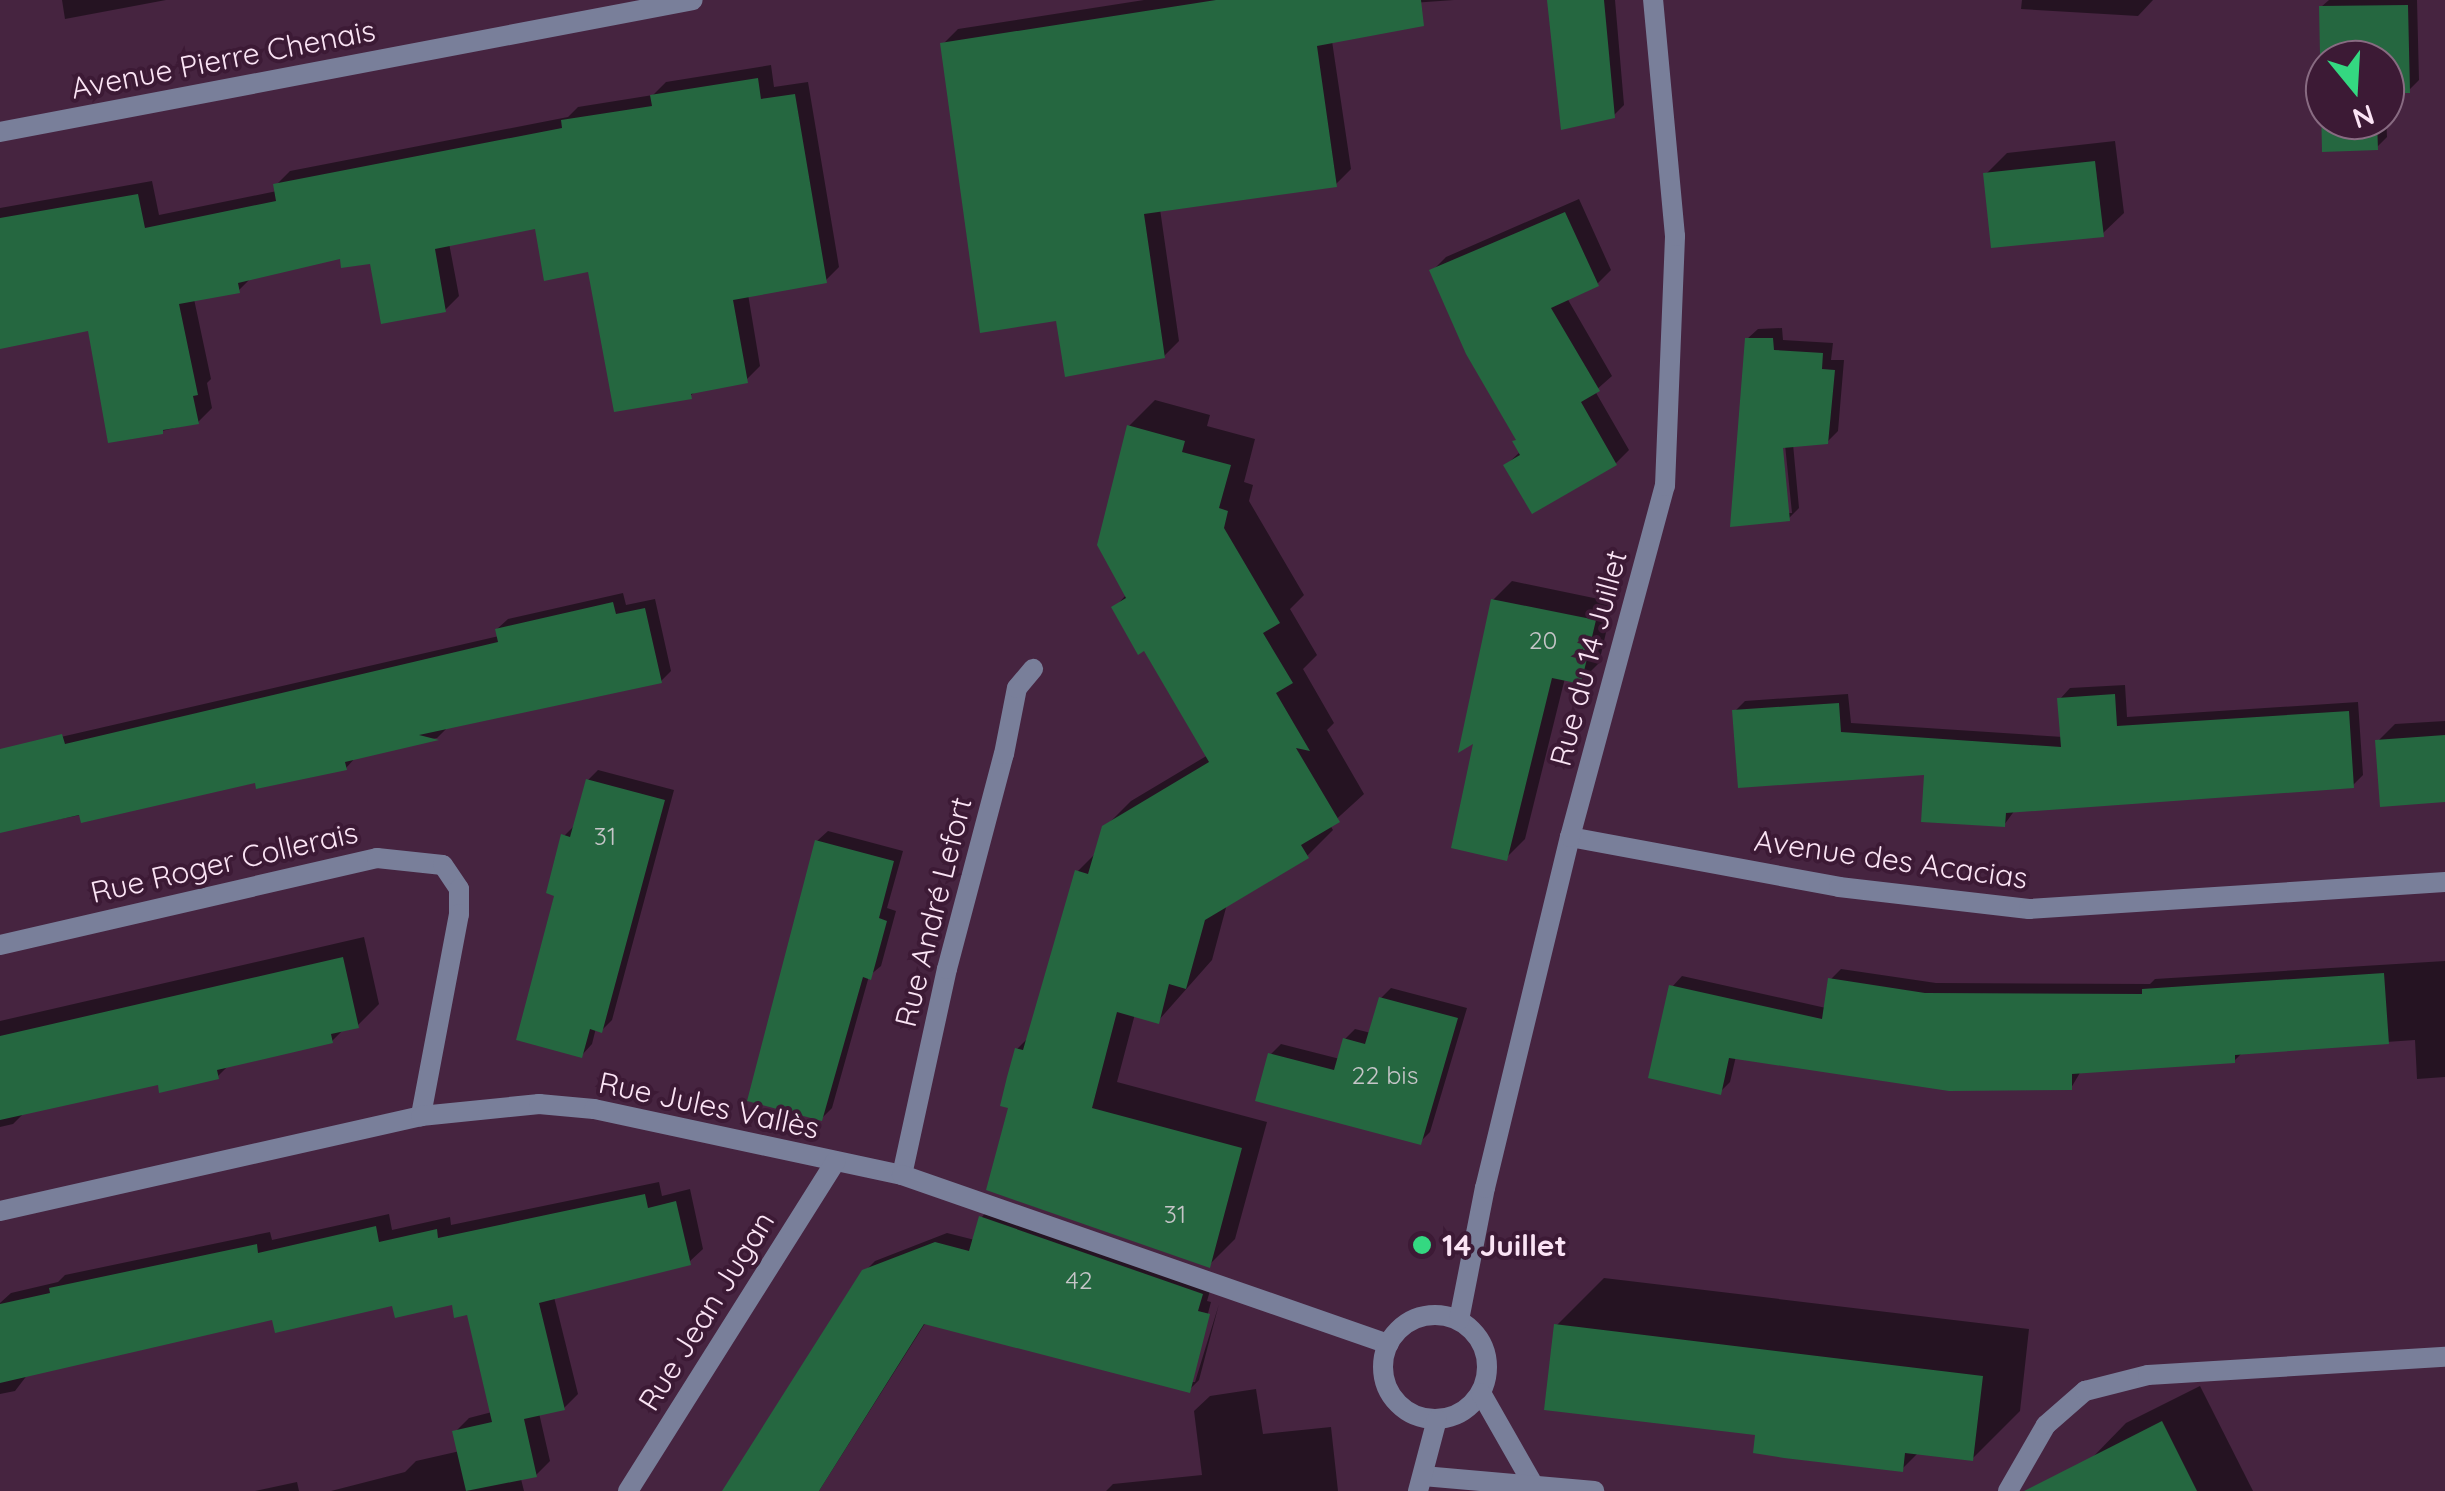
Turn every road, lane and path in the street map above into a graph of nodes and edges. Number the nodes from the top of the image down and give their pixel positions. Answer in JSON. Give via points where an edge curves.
{"nodes":[{"id":1,"x":693,"y":0,"type":"edge"},
{"id":2,"x":1653,"y":0,"type":"edge"},
{"id":3,"x":0,"y":132,"type":"edge"},
{"id":4,"x":1033,"y":669,"type":"dead end"},
{"id":5,"x":1570,"y":837,"type":"junction"},
{"id":6,"x":2445,"y":882,"type":"edge"},
{"id":7,"x":0,"y":944,"type":"edge"},
{"id":8,"x":421,"y":1116,"type":"junction"},
{"id":9,"x":835,"y":1162,"type":"junction"},
{"id":10,"x":902,"y":1176,"type":"junction"},
{"id":11,"x":0,"y":1211,"type":"edge"},
{"id":12,"x":1460,"y":1320,"type":"junction"},
{"id":13,"x":1388,"y":1344,"type":"junction"},
{"id":14,"x":2445,"y":1357,"type":"edge"},
{"id":15,"x":1481,"y":1392,"type":"junction"},
{"id":16,"x":1437,"y":1419,"type":"junction"},
{"id":17,"x":1421,"y":1484,"type":"edge"},
{"id":18,"x":1534,"y":1486,"type":"junction"},
{"id":19,"x":628,"y":1491,"type":"edge"},
{"id":20,"x":1594,"y":1491,"type":"edge"},
{"id":21,"x":2008,"y":1491,"type":"edge"}],
"edges":[{"from":1,"to":3,"type":"street","name":"Avenue Pierre Chenais"},
{"from":2,"to":5,"type":"street","name":"Rue du 14 Juillet","via":[[1675,236],[1666,486]]},
{"from":4,"to":10,"type":"street","name":"Rue André Lefort","via":[[1017,688]]},
{"from":5,"to":6,"type":"street","name":"Avenue des Acacias","via":[[1839,887],[2029,910]]},
{"from":5,"to":12,"type":"street","name":"Rue du 14 Juillet"},
{"from":7,"to":8,"type":"street","name":"Rue Roger Collerais","via":[[377,858],[444,865],[459,890],[459,914]]},
{"from":8,"to":9,"type":"street","name":"Rue Jules Vallès","via":[[540,1104]]},
{"from":8,"to":11,"type":"street","name":"Rue Jules Vallès"},
{"from":9,"to":10,"type":"street","name":"Rue Jules Vallès"},
{"from":9,"to":19,"type":"street","name":"Rue Jean Jugan"},
{"from":10,"to":13,"type":"street","name":"Rue Jules Vallès"},
{"from":12,"to":13,"type":"street","via":[[1427,1314],[1410,1320]]},
{"from":12,"to":15,"type":"street","via":[[1483,1343],[1488,1376]]},
{"from":13,"to":16,"type":"street","via":[[1384,1380],[1392,1395],[1419,1417]]},
{"from":14,"to":21,"type":"street","via":[[2148,1375],[2085,1391],[2046,1425]]},
{"from":15,"to":16,"type":"street","via":[[1454,1416]]},
{"from":15,"to":18,"type":"street"},
{"from":16,"to":17,"type":"street"},
{"from":17,"to":18,"type":"street"},
{"from":18,"to":20,"type":"street"}]}
